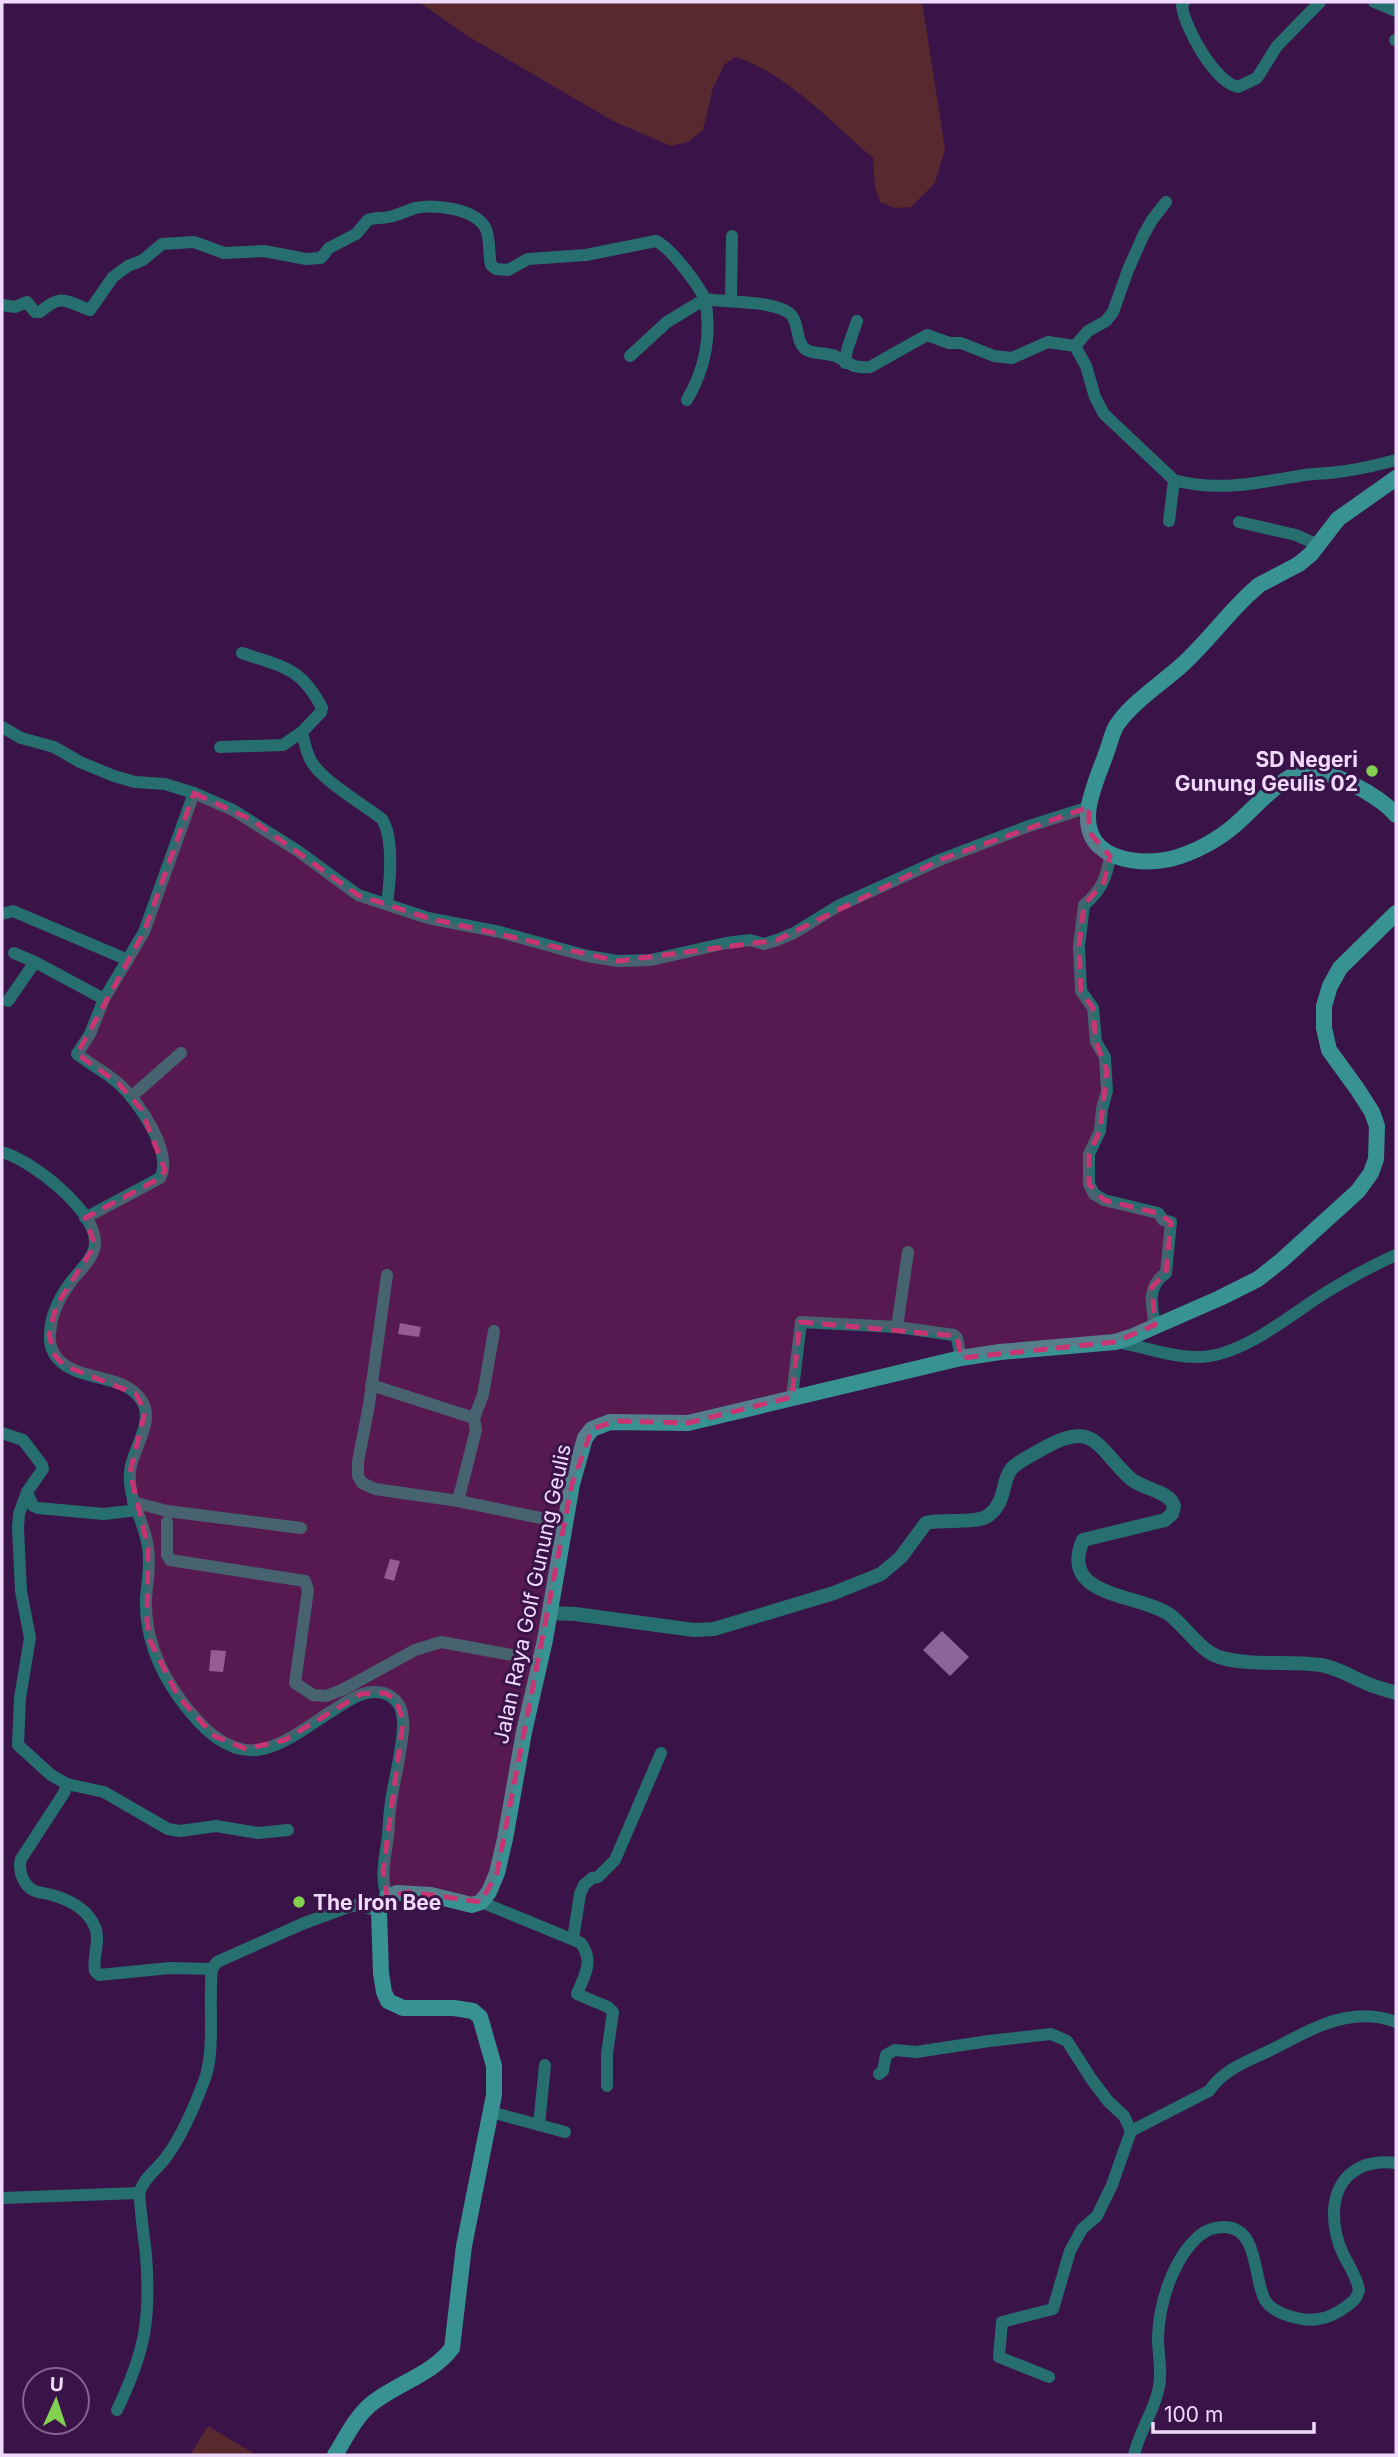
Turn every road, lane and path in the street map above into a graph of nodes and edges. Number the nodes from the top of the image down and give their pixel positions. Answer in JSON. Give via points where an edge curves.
{"nodes":[{"id":1,"x":1184,"y":2,"type":"edge"},
{"id":2,"x":1320,"y":2,"type":"edge"},
{"id":3,"x":1374,"y":2,"type":"edge"},
{"id":4,"x":1396,"y":11,"type":"edge"},
{"id":5,"x":1166,"y":202,"type":"dead end"},
{"id":6,"x":732,"y":236,"type":"dead end"},
{"id":7,"x":705,"y":299,"type":"junction"},
{"id":8,"x":731,"y":301,"type":"junction"},
{"id":9,"x":2,"y":305,"type":"edge"},
{"id":10,"x":857,"y":321,"type":"dead end"},
{"id":11,"x":1075,"y":346,"type":"junction"},
{"id":12,"x":630,"y":356,"type":"dead end"},
{"id":13,"x":845,"y":363,"type":"junction"},
{"id":14,"x":687,"y":400,"type":"dead end"},
{"id":15,"x":1396,"y":460,"type":"edge"},
{"id":16,"x":1396,"y":478,"type":"edge"},
{"id":17,"x":1174,"y":480,"type":"junction"},
{"id":18,"x":1169,"y":521,"type":"dead end"},
{"id":19,"x":1239,"y":522,"type":"dead end"},
{"id":20,"x":1318,"y":545,"type":"junction"},
{"id":21,"x":242,"y":653,"type":"dead end"},
{"id":22,"x":2,"y":727,"type":"edge"},
{"id":23,"x":302,"y":732,"type":"junction"},
{"id":24,"x":220,"y":747,"type":"dead end"},
{"id":25,"x":194,"y":793,"type":"junction"},
{"id":26,"x":1089,"y":807,"type":"junction"},
{"id":27,"x":1396,"y":815,"type":"edge"},
{"id":28,"x":1110,"y":856,"type":"junction"},
{"id":29,"x":387,"y":904,"type":"junction"},
{"id":30,"x":1396,"y":913,"type":"edge"},
{"id":31,"x":2,"y":914,"type":"edge"},
{"id":32,"x":14,"y":953,"type":"dead end"},
{"id":33,"x":128,"y":960,"type":"junction"},
{"id":34,"x":35,"y":962,"type":"junction"},
{"id":35,"x":104,"y":999,"type":"junction"},
{"id":36,"x":8,"y":1001,"type":"dead end"},
{"id":37,"x":181,"y":1054,"type":"dead end"},
{"id":38,"x":131,"y":1097,"type":"junction"},
{"id":39,"x":2,"y":1152,"type":"edge"},
{"id":40,"x":85,"y":1218,"type":"junction"},
{"id":41,"x":908,"y":1252,"type":"dead end"},
{"id":42,"x":1396,"y":1255,"type":"edge"},
{"id":43,"x":387,"y":1275,"type":"dead end"},
{"id":44,"x":1155,"y":1325,"type":"junction"},
{"id":45,"x":897,"y":1327,"type":"junction"},
{"id":46,"x":494,"y":1331,"type":"dead end"},
{"id":47,"x":1115,"y":1342,"type":"junction"},
{"id":48,"x":961,"y":1358,"type":"junction"},
{"id":49,"x":371,"y":1385,"type":"junction"},
{"id":50,"x":792,"y":1397,"type":"junction"},
{"id":51,"x":474,"y":1418,"type":"junction"},
{"id":52,"x":2,"y":1433,"type":"edge"},
{"id":53,"x":26,"y":1492,"type":"junction"},
{"id":54,"x":458,"y":1501,"type":"junction"},
{"id":55,"x":136,"y":1506,"type":"junction"},
{"id":56,"x":167,"y":1522,"type":"dead end"},
{"id":57,"x":565,"y":1523,"type":"junction"},
{"id":58,"x":301,"y":1528,"type":"dead end"},
{"id":59,"x":550,"y":1613,"type":"junction"},
{"id":60,"x":523,"y":1657,"type":"dead end"},
{"id":61,"x":370,"y":1674,"type":"junction"},
{"id":62,"x":374,"y":1692,"type":"junction"},
{"id":63,"x":1396,"y":1693,"type":"edge"},
{"id":64,"x":661,"y":1753,"type":"dead end"},
{"id":65,"x":67,"y":1784,"type":"junction"},
{"id":66,"x":288,"y":1830,"type":"dead end"},
{"id":67,"x":481,"y":1902,"type":"junction"},
{"id":68,"x":383,"y":1904,"type":"junction"},
{"id":69,"x":573,"y":1939,"type":"junction"},
{"id":70,"x":212,"y":1969,"type":"junction"},
{"id":71,"x":1396,"y":2022,"type":"edge"},
{"id":72,"x":545,"y":2065,"type":"dead end"},
{"id":73,"x":879,"y":2074,"type":"dead end"},
{"id":74,"x":607,"y":2086,"type":"dead end"},
{"id":75,"x":491,"y":2112,"type":"junction"},
{"id":76,"x":539,"y":2125,"type":"junction"},
{"id":77,"x":1131,"y":2131,"type":"junction"},
{"id":78,"x":565,"y":2132,"type":"dead end"},
{"id":79,"x":1396,"y":2164,"type":"edge"},
{"id":80,"x":139,"y":2193,"type":"junction"},
{"id":81,"x":2,"y":2198,"type":"edge"},
{"id":82,"x":1049,"y":2377,"type":"dead end"},
{"id":83,"x":117,"y":2410,"type":"dead end"},
{"id":84,"x":335,"y":2455,"type":"edge"},
{"id":85,"x":1134,"y":2455,"type":"edge"}],
"edges":[{"from":1,"to":2,"type":"street","via":[[1185,20],[1199,46],[1226,82],[1238,87],[1256,78],[1277,46]]},
{"from":3,"to":4,"type":"street"},
{"from":5,"to":11,"type":"street","via":[[1143,236],[1113,312]]},
{"from":6,"to":8,"type":"street"},
{"from":7,"to":8,"type":"street"},
{"from":7,"to":9,"type":"street","via":[[665,245],[656,241],[586,255],[528,259],[508,270],[496,269],[491,265],[488,235],[479,222],[467,214],[433,207],[368,220],[321,258],[264,251],[224,253],[194,242],[162,244],[113,277],[90,310],[67,300],[52,302],[40,313],[27,302],[15,307]]},
{"from":7,"to":12,"type":"street","via":[[667,323]]},
{"from":7,"to":14,"type":"street","via":[[705,358]]},
{"from":8,"to":13,"type":"street","via":[[787,311],[794,317],[806,351],[837,356]]},
{"from":10,"to":13,"type":"street"},
{"from":11,"to":13,"type":"street","via":[[1048,342],[1012,358],[927,335],[870,367]]},
{"from":11,"to":17,"type":"street","via":[[1104,414]]},
{"from":15,"to":17,"type":"street","via":[[1236,485],[1204,486]]},
{"from":16,"to":20,"type":"main road","via":[[1338,519]]},
{"from":17,"to":18,"type":"street"},
{"from":19,"to":20,"type":"street"},
{"from":20,"to":26,"type":"main road","via":[[1299,564],[1259,585],[1183,664],[1116,724]]},
{"from":21,"to":23,"type":"street","via":[[291,669],[306,680],[322,708]]},
{"from":22,"to":25,"type":"street","via":[[114,776]]},
{"from":23,"to":24,"type":"street","via":[[279,746]]},
{"from":23,"to":29,"type":"street","via":[[315,767],[387,827]]},
{"from":25,"to":29,"type":"street","via":[[252,821],[358,895]]},
{"from":25,"to":33,"type":"street","via":[[144,932]]},
{"from":26,"to":28,"type":"main road","via":[[1089,832]]},
{"from":26,"to":29,"type":"street","via":[[943,859],[838,906],[785,938],[764,944],[750,940],[726,943],[651,960],[594,957]]},
{"from":27,"to":28,"type":"main road","via":[[1386,804],[1331,775],[1304,771],[1286,780],[1233,827],[1189,853],[1155,861]]},
{"from":28,"to":44,"type":"street","via":[[1104,882],[1084,905],[1079,946],[1081,991],[1093,1008],[1096,1042],[1107,1071],[1100,1131],[1088,1154],[1089,1184],[1104,1200],[1158,1213],[1171,1222],[1166,1273],[1152,1287]]},
{"from":30,"to":44,"type":"main road","name":"Jalan Raya Golf Gunung Geulis","via":[[1336,973],[1323,1012],[1329,1050],[1377,1126],[1371,1172],[1358,1191],[1265,1274]]},
{"from":31,"to":33,"type":"street","via":[[13,911]]},
{"from":32,"to":34,"type":"street"},
{"from":33,"to":35,"type":"street"},
{"from":34,"to":35,"type":"street"},
{"from":34,"to":36,"type":"street"},
{"from":35,"to":38,"type":"street","via":[[77,1054]]},
{"from":37,"to":38,"type":"street"},
{"from":38,"to":40,"type":"street","via":[[158,1140],[165,1170],[160,1178]]},
{"from":39,"to":40,"type":"street","via":[[41,1171]]},
{"from":40,"to":55,"type":"street","via":[[95,1245],[56,1306],[50,1347],[65,1366],[122,1384],[143,1402],[144,1430],[130,1472]]},
{"from":41,"to":45,"type":"street"},
{"from":42,"to":47,"type":"street","via":[[1260,1335],[1215,1355],[1179,1357]]},
{"from":43,"to":49,"type":"street"},
{"from":44,"to":47,"type":"main road","name":"Jalan Raya Golf Gunung Geulis"},
{"from":45,"to":48,"type":"street","via":[[954,1335]]},
{"from":45,"to":50,"type":"street","via":[[801,1322]]},
{"from":46,"to":51,"type":"street","via":[[483,1395]]},
{"from":47,"to":48,"type":"main road","name":"Jalan Raya Golf Gunung Geulis"},
{"from":48,"to":50,"type":"main road","name":"Jalan Raya Golf Gunung Geulis"},
{"from":49,"to":51,"type":"street"},
{"from":49,"to":54,"type":"street","via":[[358,1462],[362,1483],[375,1489]]},
{"from":50,"to":57,"type":"main road","name":"Jalan Raya Golf Gunung Geulis","via":[[688,1423],[616,1421],[596,1426],[580,1454]]},
{"from":51,"to":54,"type":"street","via":[[476,1430]]},
{"from":52,"to":53,"type":"street","via":[[23,1440],[43,1465]]},
{"from":53,"to":55,"type":"street","via":[[33,1506],[44,1510],[104,1514]]},
{"from":53,"to":65,"type":"street","via":[[18,1528],[21,1591],[30,1638],[18,1745]]},
{"from":54,"to":57,"type":"street"},
{"from":55,"to":58,"type":"street"},
{"from":55,"to":62,"type":"street","via":[[149,1548],[146,1599],[150,1641],[178,1696],[214,1736],[232,1746],[263,1749],[361,1694]]},
{"from":56,"to":61,"type":"street","via":[[170,1560],[304,1581],[308,1590],[295,1676],[300,1688],[326,1696]]},
{"from":57,"to":59,"type":"main road","name":"Jalan Raya Golf Gunung Geulis"},
{"from":59,"to":63,"type":"street","via":[[703,1630],[834,1594],[890,1568],[926,1523],[990,1515],[1001,1501],[1011,1469],[1071,1435],[1101,1445],[1132,1479],[1168,1497],[1174,1506],[1165,1520],[1083,1539],[1078,1560],[1090,1583],[1162,1610],[1215,1655],[1237,1662],[1332,1667]]},
{"from":59,"to":67,"type":"main road","name":"Jalan Raya Golf Gunung Geulis","via":[[497,1873]]},
{"from":60,"to":61,"type":"street","via":[[441,1642]]},
{"from":61,"to":62,"type":"street"},
{"from":62,"to":68,"type":"street","via":[[396,1700],[404,1721],[383,1871]]},
{"from":64,"to":69,"type":"street","via":[[615,1860],[584,1885]]},
{"from":65,"to":66,"type":"street","via":[[104,1792],[168,1829]]},
{"from":65,"to":70,"type":"street","via":[[19,1868],[32,1889],[71,1901],[92,1920],[97,1934],[95,1971],[105,1976],[170,1968]]},
{"from":67,"to":68,"type":"main road","via":[[472,1905],[409,1892]]},
{"from":67,"to":69,"type":"street"},
{"from":68,"to":70,"type":"street","via":[[358,1905],[322,1916],[217,1962]]},
{"from":68,"to":75,"type":"main road","via":[[381,1973],[388,2001],[403,2008],[463,2008],[480,2017],[495,2075]]},
{"from":69,"to":74,"type":"street","via":[[588,1953],[589,1962],[577,1994],[613,2012]]},
{"from":70,"to":80,"type":"street","via":[[205,2079],[174,2146]]},
{"from":71,"to":77,"type":"street","via":[[1352,2017],[1304,2033],[1253,2057],[1209,2091]]},
{"from":72,"to":76,"type":"street"},
{"from":73,"to":77,"type":"street","via":[[886,2055],[895,2050],[916,2052],[1051,2034],[1068,2041],[1092,2080],[1125,2116]]},
{"from":75,"to":76,"type":"street"},
{"from":75,"to":84,"type":"main road","via":[[464,2246],[452,2348],[424,2372],[369,2406]]},
{"from":76,"to":78,"type":"street"},
{"from":77,"to":82,"type":"street","via":[[1097,2216],[1070,2251],[1053,2309],[1002,2322],[999,2357]]},
{"from":79,"to":85,"type":"street","via":[[1375,2163],[1356,2170],[1338,2193],[1334,2209],[1337,2235],[1359,2290],[1354,2301],[1327,2317],[1316,2320],[1288,2315],[1268,2304],[1251,2249],[1237,2230],[1213,2228],[1195,2241],[1170,2284],[1159,2324],[1159,2388]]},
{"from":80,"to":81,"type":"street"},
{"from":80,"to":83,"type":"street","via":[[146,2260],[146,2330],[132,2380]]}]}
